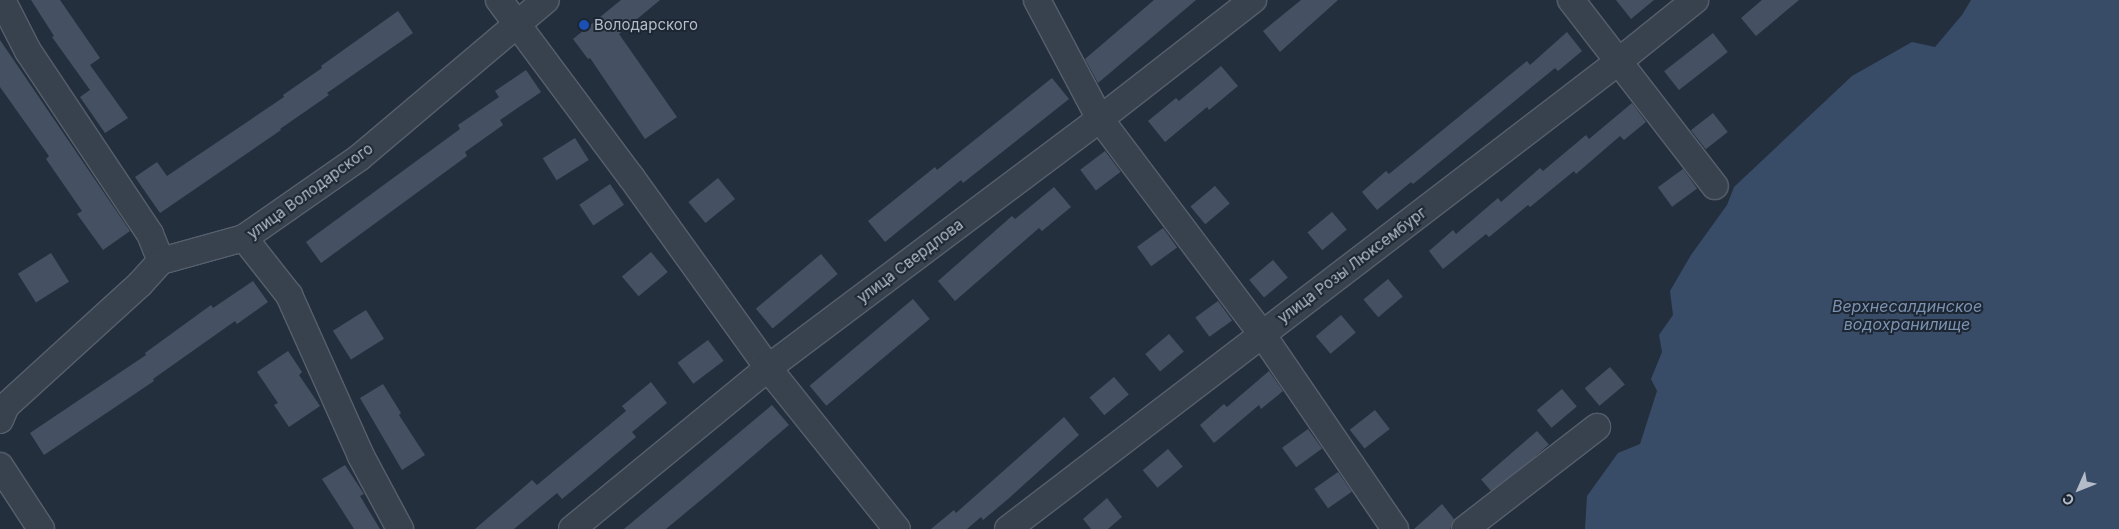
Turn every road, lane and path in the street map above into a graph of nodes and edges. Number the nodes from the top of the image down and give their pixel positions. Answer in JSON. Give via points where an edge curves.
{"nodes":[{"id":1,"x":2,"y":0,"type":"edge"},
{"id":2,"x":499,"y":0,"type":"edge"},
{"id":3,"x":546,"y":0,"type":"edge"},
{"id":4,"x":1037,"y":0,"type":"edge"},
{"id":5,"x":1253,"y":0,"type":"edge"},
{"id":6,"x":1571,"y":0,"type":"edge"},
{"id":7,"x":1695,"y":0,"type":"edge"},
{"id":8,"x":518,"y":23,"type":"junction"},
{"id":9,"x":1618,"y":62,"type":"junction"},
{"id":10,"x":1100,"y":119,"type":"junction"},
{"id":11,"x":1715,"y":186,"type":"dead end"},
{"id":12,"x":244,"y":238,"type":"junction"},
{"id":13,"x":161,"y":261,"type":"junction"},
{"id":14,"x":1262,"y":334,"type":"junction"},
{"id":15,"x":768,"y":368,"type":"junction"},
{"id":16,"x":0,"y":420,"type":"edge"},
{"id":17,"x":1597,"y":427,"type":"dead end"},
{"id":18,"x":0,"y":466,"type":"edge"},
{"id":19,"x":41,"y":529,"type":"edge"},
{"id":20,"x":400,"y":529,"type":"edge"},
{"id":21,"x":572,"y":529,"type":"edge"},
{"id":22,"x":898,"y":529,"type":"edge"},
{"id":23,"x":1008,"y":529,"type":"edge"},
{"id":24,"x":1394,"y":529,"type":"edge"},
{"id":25,"x":1465,"y":529,"type":"edge"}],
"edges":[{"from":1,"to":13,"type":"street","via":[[28,51],[150,234]]},
{"from":2,"to":8,"type":"street"},
{"from":3,"to":8,"type":"street","name":"улица Володарского"},
{"from":4,"to":10,"type":"street"},
{"from":5,"to":10,"type":"street","name":"улица Свердлова"},
{"from":6,"to":9,"type":"street"},
{"from":7,"to":9,"type":"street","name":"улица Розы Люксембург"},
{"from":8,"to":12,"type":"street","name":"улица Володарского","via":[[360,157]]},
{"from":8,"to":15,"type":"street"},
{"from":9,"to":11,"type":"street"},
{"from":9,"to":14,"type":"street","name":"улица Розы Люксембург"},
{"from":10,"to":14,"type":"street"},
{"from":10,"to":15,"type":"street","name":"улица Свердлова"},
{"from":12,"to":13,"type":"street","name":"улица Володарского"},
{"from":12,"to":20,"type":"street","via":[[289,295],[361,456]]},
{"from":13,"to":16,"type":"street","via":[[6,406]]},
{"from":14,"to":23,"type":"street","name":"улица Розы Люксембург"},
{"from":14,"to":24,"type":"street"},
{"from":15,"to":21,"type":"street","name":"улица Свердлова"},
{"from":15,"to":22,"type":"street"},
{"from":17,"to":25,"type":"street"},
{"from":18,"to":19,"type":"street"}]}
